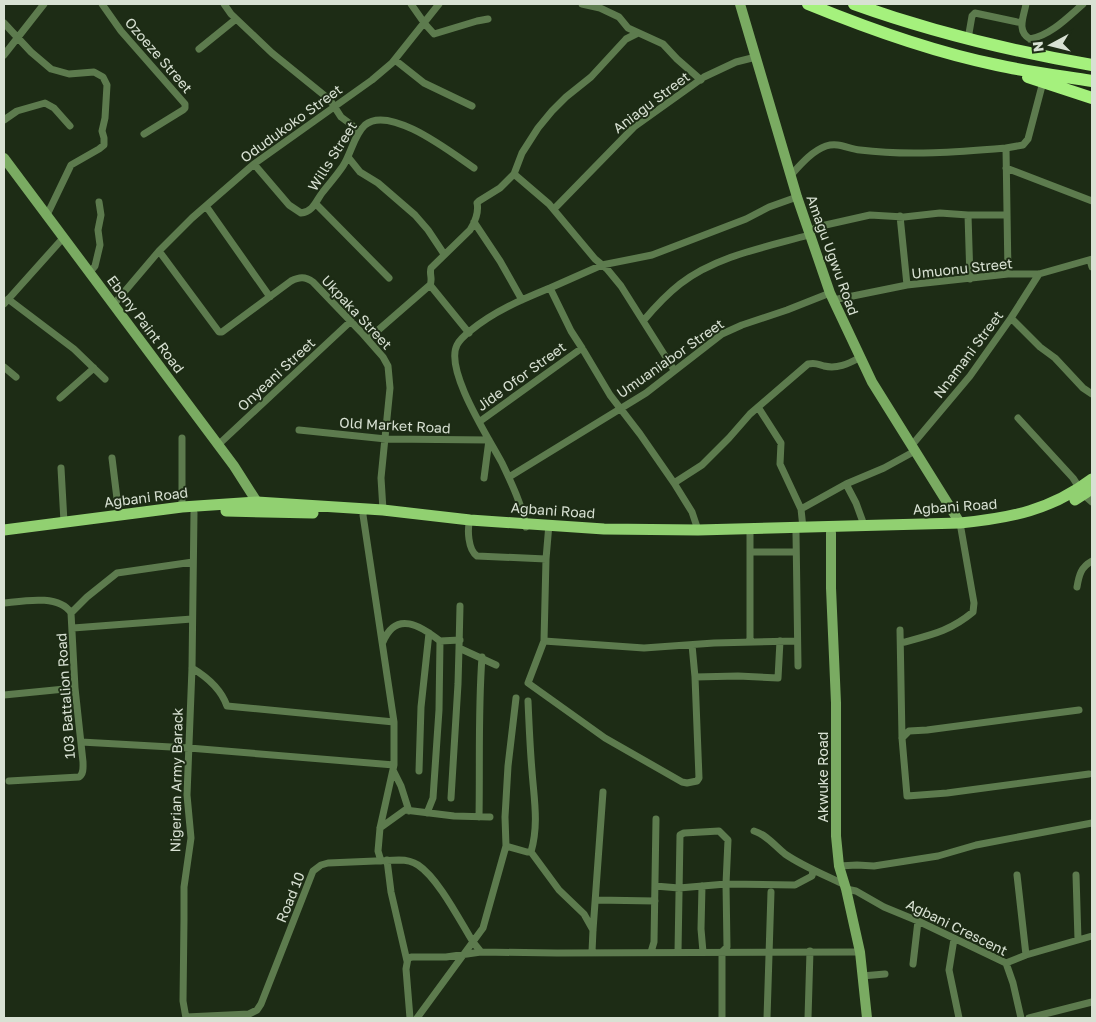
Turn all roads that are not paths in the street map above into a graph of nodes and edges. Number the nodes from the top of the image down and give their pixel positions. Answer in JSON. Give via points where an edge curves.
{"nodes":[{"id":1,"x":44,"y":4,"type":"edge"},
{"id":2,"x":102,"y":4,"type":"edge"},
{"id":3,"x":224,"y":4,"type":"edge"},
{"id":4,"x":412,"y":4,"type":"edge"},
{"id":5,"x":439,"y":4,"type":"edge"},
{"id":6,"x":582,"y":4,"type":"edge"},
{"id":7,"x":740,"y":4,"type":"edge"},
{"id":8,"x":808,"y":4,"type":"edge"},
{"id":9,"x":854,"y":4,"type":"edge"},
{"id":10,"x":1026,"y":4,"type":"edge"},
{"id":11,"x":1083,"y":4,"type":"edge"},
{"id":12,"x":236,"y":19,"type":"junction"},
{"id":13,"x":488,"y":19,"type":"dead end"},
{"id":14,"x":4,"y":23,"type":"edge"},
{"id":15,"x":1022,"y":23,"type":"junction"},
{"id":16,"x":425,"y":24,"type":"junction"},
{"id":17,"x":626,"y":26,"type":"junction"},
{"id":18,"x":638,"y":33,"type":"junction"},
{"id":19,"x":16,"y":37,"type":"junction"},
{"id":20,"x":626,"y":39,"type":"junction"},
{"id":21,"x":968,"y":39,"type":"junction"},
{"id":22,"x":1030,"y":39,"type":"junction"},
{"id":23,"x":199,"y":49,"type":"dead end"},
{"id":24,"x":1029,"y":54,"type":"junction"},
{"id":25,"x":4,"y":55,"type":"edge"},
{"id":26,"x":756,"y":57,"type":"junction"},
{"id":27,"x":395,"y":60,"type":"junction"},
{"id":28,"x":997,"y":65,"type":"junction"},
{"id":29,"x":1092,"y":65,"type":"edge"},
{"id":30,"x":701,"y":80,"type":"junction"},
{"id":31,"x":1092,"y":81,"type":"edge"},
{"id":32,"x":1043,"y":82,"type":"junction"},
{"id":33,"x":1092,"y":98,"type":"edge"},
{"id":34,"x":472,"y":106,"type":"dead end"},
{"id":35,"x":334,"y":107,"type":"junction"},
{"id":36,"x":4,"y":120,"type":"edge"},
{"id":37,"x":70,"y":126,"type":"dead end"},
{"id":38,"x":360,"y":131,"type":"junction"},
{"id":39,"x":144,"y":134,"type":"dead end"},
{"id":40,"x":1006,"y":148,"type":"junction"},
{"id":41,"x":348,"y":157,"type":"junction"},
{"id":42,"x":4,"y":158,"type":"edge"},
{"id":43,"x":254,"y":164,"type":"junction"},
{"id":44,"x":474,"y":168,"type":"dead end"},
{"id":45,"x":1006,"y":168,"type":"junction"},
{"id":46,"x":514,"y":174,"type":"junction"},
{"id":47,"x":791,"y":175,"type":"junction"},
{"id":48,"x":797,"y":197,"type":"junction"},
{"id":49,"x":1092,"y":201,"type":"edge"},
{"id":50,"x":99,"y":202,"type":"dead end"},
{"id":51,"x":316,"y":204,"type":"junction"},
{"id":52,"x":206,"y":206,"type":"junction"},
{"id":53,"x":554,"y":209,"type":"junction"},
{"id":54,"x":47,"y":215,"type":"junction"},
{"id":55,"x":968,"y":215,"type":"junction"},
{"id":56,"x":1007,"y":215,"type":"junction"},
{"id":57,"x":900,"y":216,"type":"junction"},
{"id":58,"x":474,"y":222,"type":"junction"},
{"id":59,"x":809,"y":235,"type":"junction"},
{"id":60,"x":64,"y":237,"type":"junction"},
{"id":61,"x":158,"y":252,"type":"junction"},
{"id":62,"x":444,"y":254,"type":"junction"},
{"id":63,"x":1091,"y":262,"type":"edge"},
{"id":64,"x":602,"y":266,"type":"junction"},
{"id":65,"x":90,"y":272,"type":"junction"},
{"id":66,"x":1008,"y":274,"type":"junction"},
{"id":67,"x":1039,"y":274,"type":"junction"},
{"id":68,"x":389,"y":278,"type":"dead end"},
{"id":69,"x":970,"y":279,"type":"junction"},
{"id":70,"x":430,"y":285,"type":"junction"},
{"id":71,"x":907,"y":285,"type":"junction"},
{"id":72,"x":550,"y":288,"type":"junction"},
{"id":73,"x":270,"y":296,"type":"junction"},
{"id":74,"x":831,"y":297,"type":"junction"},
{"id":75,"x":522,"y":300,"type":"junction"},
{"id":76,"x":6,"y":302,"type":"edge"},
{"id":77,"x":114,"y":304,"type":"junction"},
{"id":78,"x":1011,"y":318,"type":"junction"},
{"id":79,"x":644,"y":320,"type":"junction"},
{"id":80,"x":350,"y":321,"type":"junction"},
{"id":81,"x":469,"y":333,"type":"junction"},
{"id":82,"x":368,"y":339,"type":"junction"},
{"id":83,"x":582,"y":348,"type":"junction"},
{"id":84,"x":859,"y":358,"type":"junction"},
{"id":85,"x":4,"y":367,"type":"edge"},
{"id":86,"x":94,"y":368,"type":"junction"},
{"id":87,"x":674,"y":370,"type":"junction"},
{"id":88,"x":16,"y":377,"type":"dead end"},
{"id":89,"x":105,"y":379,"type":"dead end"},
{"id":90,"x":1092,"y":393,"type":"edge"},
{"id":91,"x":60,"y":398,"type":"dead end"},
{"id":92,"x":758,"y":407,"type":"junction"},
{"id":93,"x":621,"y":408,"type":"junction"},
{"id":94,"x":1018,"y":418,"type":"dead end"},
{"id":95,"x":479,"y":422,"type":"junction"},
{"id":96,"x":299,"y":430,"type":"dead end"},
{"id":97,"x":182,"y":438,"type":"dead end"},
{"id":98,"x":386,"y":439,"type":"junction"},
{"id":99,"x":489,"y":440,"type":"junction"},
{"id":100,"x":218,"y":445,"type":"junction"},
{"id":101,"x":913,"y":448,"type":"junction"},
{"id":102,"x":112,"y":458,"type":"dead end"},
{"id":103,"x":60,"y":468,"type":"dead end"},
{"id":104,"x":509,"y":477,"type":"junction"},
{"id":105,"x":484,"y":478,"type":"dead end"},
{"id":106,"x":1092,"y":479,"type":"edge"},
{"id":107,"x":674,"y":482,"type":"junction"},
{"id":108,"x":846,"y":484,"type":"junction"},
{"id":109,"x":1087,"y":494,"type":"edge"},
{"id":110,"x":182,"y":507,"type":"junction"},
{"id":111,"x":257,"y":507,"type":"junction"},
{"id":112,"x":801,"y":509,"type":"junction"},
{"id":113,"x":383,"y":510,"type":"junction"},
{"id":114,"x":364,"y":512,"type":"junction"},
{"id":115,"x":194,"y":513,"type":"junction"},
{"id":116,"x":119,"y":515,"type":"junction"},
{"id":117,"x":64,"y":522,"type":"junction"},
{"id":118,"x":469,"y":522,"type":"junction"},
{"id":119,"x":864,"y":525,"type":"junction"},
{"id":120,"x":525,"y":526,"type":"junction"},
{"id":121,"x":961,"y":526,"type":"junction"},
{"id":122,"x":548,"y":527,"type":"junction"},
{"id":123,"x":4,"y":530,"type":"edge"},
{"id":124,"x":698,"y":530,"type":"junction"},
{"id":125,"x":831,"y":530,"type":"junction"},
{"id":126,"x":800,"y":531,"type":"junction"},
{"id":127,"x":749,"y":532,"type":"junction"},
{"id":128,"x":4,"y":537,"type":"edge"},
{"id":129,"x":750,"y":552,"type":"junction"},
{"id":130,"x":796,"y":552,"type":"junction"},
{"id":131,"x":546,"y":559,"type":"junction"},
{"id":132,"x":1092,"y":561,"type":"edge"},
{"id":133,"x":193,"y":562,"type":"junction"},
{"id":134,"x":1078,"y":587,"type":"dead end"},
{"id":135,"x":4,"y":603,"type":"edge"},
{"id":136,"x":460,"y":606,"type":"dead end"},
{"id":137,"x":71,"y":613,"type":"junction"},
{"id":138,"x":192,"y":619,"type":"junction"},
{"id":139,"x":73,"y":628,"type":"junction"},
{"id":140,"x":900,"y":630,"type":"dead end"},
{"id":141,"x":429,"y":633,"type":"junction"},
{"id":142,"x":544,"y":641,"type":"junction"},
{"id":143,"x":780,"y":641,"type":"junction"},
{"id":144,"x":797,"y":641,"type":"junction"},
{"id":145,"x":383,"y":642,"type":"junction"},
{"id":146,"x":440,"y":642,"type":"junction"},
{"id":147,"x":750,"y":642,"type":"junction"},
{"id":148,"x":901,"y":643,"type":"junction"},
{"id":149,"x":459,"y":644,"type":"junction"},
{"id":150,"x":692,"y":645,"type":"junction"},
{"id":151,"x":482,"y":657,"type":"junction"},
{"id":152,"x":496,"y":665,"type":"dead end"},
{"id":153,"x":798,"y":666,"type":"dead end"},
{"id":154,"x":192,"y":668,"type":"junction"},
{"id":155,"x":695,"y":677,"type":"junction"},
{"id":156,"x":75,"y":688,"type":"junction"},
{"id":157,"x":4,"y":695,"type":"edge"},
{"id":158,"x":516,"y":698,"type":"dead end"},
{"id":159,"x":528,"y":701,"type":"dead end"},
{"id":160,"x":1079,"y":710,"type":"dead end"},
{"id":161,"x":394,"y":722,"type":"junction"},
{"id":162,"x":902,"y":738,"type":"junction"},
{"id":163,"x":81,"y":742,"type":"junction"},
{"id":164,"x":189,"y":748,"type":"junction"},
{"id":165,"x":393,"y":767,"type":"junction"},
{"id":166,"x":419,"y":770,"type":"dead end"},
{"id":167,"x":1089,"y":774,"type":"dead end"},
{"id":168,"x":9,"y":781,"type":"dead end"},
{"id":169,"x":603,"y":792,"type":"dead end"},
{"id":170,"x":451,"y":798,"type":"dead end"},
{"id":171,"x":409,"y":811,"type":"junction"},
{"id":172,"x":427,"y":813,"type":"junction"},
{"id":173,"x":479,"y":817,"type":"junction"},
{"id":174,"x":490,"y":817,"type":"dead end"},
{"id":175,"x":656,"y":819,"type":"dead end"},
{"id":176,"x":1092,"y":823,"type":"edge"},
{"id":177,"x":380,"y":828,"type":"junction"},
{"id":178,"x":754,"y":831,"type":"dead end"},
{"id":179,"x":506,"y":846,"type":"junction"},
{"id":180,"x":531,"y":852,"type":"junction"},
{"id":181,"x":384,"y":860,"type":"junction"},
{"id":182,"x":839,"y":866,"type":"junction"},
{"id":183,"x":814,"y":870,"type":"junction"},
{"id":184,"x":1017,"y":875,"type":"dead end"},
{"id":185,"x":1076,"y":875,"type":"dead end"},
{"id":186,"x":726,"y":884,"type":"junction"},
{"id":187,"x":655,"y":886,"type":"junction"},
{"id":188,"x":702,"y":886,"type":"junction"},
{"id":189,"x":846,"y":887,"type":"junction"},
{"id":190,"x":679,"y":888,"type":"junction"},
{"id":191,"x":771,"y":892,"type":"dead end"},
{"id":192,"x":596,"y":900,"type":"junction"},
{"id":193,"x":654,"y":901,"type":"junction"},
{"id":194,"x":918,"y":921,"type":"junction"},
{"id":195,"x":592,"y":930,"type":"junction"},
{"id":196,"x":1092,"y":936,"type":"edge"},
{"id":197,"x":954,"y":939,"type":"junction"},
{"id":198,"x":1078,"y":940,"type":"junction"},
{"id":199,"x":473,"y":942,"type":"junction"},
{"id":200,"x":654,"y":951,"type":"junction"},
{"id":201,"x":810,"y":951,"type":"junction"},
{"id":202,"x":481,"y":952,"type":"junction"},
{"id":203,"x":592,"y":952,"type":"junction"},
{"id":204,"x":678,"y":952,"type":"junction"},
{"id":205,"x":703,"y":952,"type":"junction"},
{"id":206,"x":722,"y":952,"type":"junction"},
{"id":207,"x":768,"y":952,"type":"junction"},
{"id":208,"x":860,"y":952,"type":"junction"},
{"id":209,"x":463,"y":954,"type":"junction"},
{"id":210,"x":1026,"y":955,"type":"junction"},
{"id":211,"x":407,"y":961,"type":"junction"},
{"id":212,"x":1006,"y":963,"type":"junction"},
{"id":213,"x":913,"y":964,"type":"dead end"},
{"id":214,"x":885,"y":974,"type":"dead end"},
{"id":215,"x":862,"y":976,"type":"junction"},
{"id":216,"x":1092,"y":1002,"type":"edge"},
{"id":217,"x":186,"y":1018,"type":"edge"},
{"id":218,"x":410,"y":1018,"type":"edge"},
{"id":219,"x":417,"y":1018,"type":"edge"},
{"id":220,"x":722,"y":1018,"type":"edge"},
{"id":221,"x":767,"y":1018,"type":"edge"},
{"id":222,"x":808,"y":1018,"type":"edge"},
{"id":223,"x":867,"y":1018,"type":"edge"},
{"id":224,"x":959,"y":1018,"type":"edge"},
{"id":225,"x":1021,"y":1018,"type":"edge"},
{"id":226,"x":1029,"y":1018,"type":"edge"}],
"edges":[{"from":1,"to":19,"type":"street"},
{"from":2,"to":39,"type":"street","name":"Ozoeze Street","via":[[185,104],[183,110]]},
{"from":3,"to":12,"type":"street"},
{"from":4,"to":16,"type":"street"},
{"from":5,"to":16,"type":"street","name":"Odudukoko Street"},
{"from":6,"to":17,"type":"street","via":[[619,17]]},
{"from":7,"to":26,"type":"street","name":"Amagu Ugwu Road"},
{"from":8,"to":28,"type":"highway","via":[[932,48]]},
{"from":9,"to":21,"type":"highway"},
{"from":10,"to":15,"type":"street"},
{"from":11,"to":22,"type":"street","via":[[1051,30]]},
{"from":12,"to":23,"type":"street"},
{"from":12,"to":35,"type":"street"},
{"from":13,"to":16,"type":"street","via":[[434,34]]},
{"from":14,"to":19,"type":"street"},
{"from":15,"to":21,"type":"street","via":[[975,13]]},
{"from":15,"to":22,"type":"street","via":[[1025,35]]},
{"from":16,"to":27,"type":"street","name":"Odudukoko Street"},
{"from":17,"to":18,"type":"street"},
{"from":17,"to":20,"type":"street"},
{"from":18,"to":20,"type":"street"},
{"from":18,"to":30,"type":"street","via":[[663,44]]},
{"from":19,"to":25,"type":"street"},
{"from":19,"to":54,"type":"street","via":[[51,69],[69,74],[94,72],[103,77],[106,86],[104,145],[71,165]]},
{"from":20,"to":46,"type":"street","via":[[552,111],[522,153]]},
{"from":21,"to":24,"type":"highway"},
{"from":22,"to":24,"type":"street"},
{"from":24,"to":29,"type":"highway"},
{"from":26,"to":30,"type":"street","name":"Aniagu Street","via":[[722,68]]},
{"from":26,"to":47,"type":"street","name":"Amagu Ugwu Road"},
{"from":27,"to":34,"type":"street","via":[[424,83]]},
{"from":27,"to":35,"type":"street","name":"Odudukoko Street"},
{"from":28,"to":31,"type":"highway"},
{"from":28,"to":32,"type":"highway"},
{"from":30,"to":53,"type":"street","name":"Aniagu Street","via":[[634,127]]},
{"from":32,"to":33,"type":"highway"},
{"from":32,"to":40,"type":"street","via":[[1028,140],[1023,145]]},
{"from":35,"to":38,"type":"street","via":[[346,122]]},
{"from":35,"to":43,"type":"street","name":"Odudukoko Street"},
{"from":36,"to":37,"type":"street","via":[[17,111],[45,102]]},
{"from":38,"to":41,"type":"street","name":"Wills Street"},
{"from":38,"to":44,"type":"street","name":"Wills Street","via":[[373,121],[393,121],[417,132]]},
{"from":40,"to":45,"type":"street"},
{"from":40,"to":47,"type":"street","via":[[922,153],[858,150],[832,145],[818,150]]},
{"from":41,"to":51,"type":"street","name":"Wills Street"},
{"from":41,"to":62,"type":"street","via":[[360,172],[415,215]]},
{"from":42,"to":54,"type":"street","name":"Ebony Paint Road"},
{"from":43,"to":51,"type":"street","name":"Wills Street","via":[[293,209],[304,213]]},
{"from":43,"to":52,"type":"street","name":"Odudukoko Street"},
{"from":45,"to":49,"type":"street"},
{"from":45,"to":56,"type":"street"},
{"from":46,"to":53,"type":"street"},
{"from":46,"to":58,"type":"street","via":[[477,203]]},
{"from":47,"to":48,"type":"street","name":"Amagu Ugwu Road"},
{"from":48,"to":59,"type":"street","name":"Amagu Ugwu Road"},
{"from":48,"to":64,"type":"street","via":[[652,255]]},
{"from":50,"to":65,"type":"street","via":[[100,245],[95,266]]},
{"from":51,"to":68,"type":"street"},
{"from":52,"to":61,"type":"street","name":"Odudukoko Street"},
{"from":52,"to":73,"type":"street"},
{"from":53,"to":64,"type":"street"},
{"from":54,"to":60,"type":"street","name":"Ebony Paint Road"},
{"from":55,"to":56,"type":"street"},
{"from":55,"to":57,"type":"street"},
{"from":55,"to":69,"type":"street"},
{"from":56,"to":66,"type":"street"},
{"from":57,"to":59,"type":"street","via":[[853,218],[816,228]]},
{"from":57,"to":71,"type":"street"},
{"from":58,"to":62,"type":"street","via":[[470,230]]},
{"from":58,"to":75,"type":"street"},
{"from":59,"to":74,"type":"street","name":"Amagu Ugwu Road"},
{"from":59,"to":79,"type":"street","via":[[710,266],[678,285]]},
{"from":60,"to":65,"type":"street","name":"Ebony Paint Road"},
{"from":60,"to":76,"type":"street"},
{"from":61,"to":73,"type":"street","name":"Ukpaka Street","via":[[219,332]]},
{"from":61,"to":77,"type":"street","name":"Odudukoko Street"},
{"from":62,"to":70,"type":"street","via":[[431,268]]},
{"from":63,"to":67,"type":"street","name":"Umuonu Street"},
{"from":64,"to":72,"type":"street"},
{"from":64,"to":79,"type":"street","via":[[622,286]]},
{"from":65,"to":77,"type":"street","name":"Ebony Paint Road"},
{"from":66,"to":67,"type":"street","name":"Umuonu Street"},
{"from":66,"to":69,"type":"street","name":"Umuonu Street"},
{"from":67,"to":78,"type":"street","name":"Nnamani Street"},
{"from":69,"to":71,"type":"street","name":"Umuonu Street"},
{"from":70,"to":81,"type":"street"},
{"from":70,"to":82,"type":"street"},
{"from":71,"to":74,"type":"street","name":"Umuonu Street"},
{"from":72,"to":75,"type":"street"},
{"from":72,"to":83,"type":"street"},
{"from":73,"to":80,"type":"street","name":"Ukpaka Street","via":[[296,278],[307,278]]},
{"from":74,"to":84,"type":"street","name":"Amagu Ugwu Road"},
{"from":74,"to":87,"type":"street","name":"Umuaniabor Street","via":[[731,329]]},
{"from":75,"to":81,"type":"street","via":[[492,315]]},
{"from":76,"to":86,"type":"street","via":[[74,349]]},
{"from":77,"to":100,"type":"street","name":"Ebony Paint Road"},
{"from":78,"to":90,"type":"street"},
{"from":78,"to":101,"type":"street","name":"Nnamani Street"},
{"from":79,"to":87,"type":"street"},
{"from":80,"to":82,"type":"street","name":"Ukpaka Street"},
{"from":80,"to":100,"type":"street","name":"Onyeani Street"},
{"from":81,"to":95,"type":"street","via":[[456,347],[456,362],[462,387]]},
{"from":82,"to":98,"type":"street","name":"Ukpaka Street","via":[[386,361],[390,372]]},
{"from":83,"to":93,"type":"street","name":"Jide Ofor Street"},
{"from":83,"to":95,"type":"street","name":"Jide Ofor Street"},
{"from":84,"to":92,"type":"street","via":[[835,367],[808,364]]},
{"from":84,"to":101,"type":"street","name":"Amagu Ugwu Road"},
{"from":85,"to":88,"type":"street"},
{"from":86,"to":89,"type":"street"},
{"from":86,"to":91,"type":"street"},
{"from":87,"to":93,"type":"street","name":"Umuaniabor Street"},
{"from":92,"to":107,"type":"street","via":[[702,464]]},
{"from":92,"to":112,"type":"street","via":[[781,443],[780,464]]},
{"from":93,"to":104,"type":"street","name":"Umuaniabor Street"},
{"from":93,"to":107,"type":"street","name":"Jide Ofor Street"},
{"from":94,"to":109,"type":"street"},
{"from":95,"to":99,"type":"street"},
{"from":96,"to":98,"type":"street","name":"Old Market Road"},
{"from":97,"to":110,"type":"street"},
{"from":98,"to":99,"type":"street","name":"Old Market Road"},
{"from":98,"to":113,"type":"street","name":"Ukpaka Street","via":[[381,485]]},
{"from":99,"to":104,"type":"street"},
{"from":99,"to":105,"type":"street"},
{"from":100,"to":111,"type":"street","name":"Ebony Paint Road"},
{"from":101,"to":108,"type":"street","via":[[884,468]]},
{"from":101,"to":121,"type":"street","name":"Amagu Ugwu Road"},
{"from":102,"to":116,"type":"street"},
{"from":103,"to":117,"type":"street"},
{"from":104,"to":120,"type":"street"},
{"from":106,"to":109,"type":"main road","name":"Agbani Road"},
{"from":107,"to":124,"type":"street","name":"Jide Ofor Street","via":[[692,512]]},
{"from":108,"to":112,"type":"street"},
{"from":108,"to":119,"type":"street"},
{"from":109,"to":121,"type":"main road","name":"Agbani Road","via":[[1041,516],[1019,522]]},
{"from":110,"to":111,"type":"main road","name":"Agbani Road"},
{"from":110,"to":116,"type":"main road","name":"Agbani Road"},
{"from":111,"to":114,"type":"main road","name":"Agbani Road"},
{"from":111,"to":115,"type":"main road","name":"Agbani Road"},
{"from":112,"to":126,"type":"street"},
{"from":113,"to":114,"type":"main road","name":"Agbani Road"},
{"from":113,"to":118,"type":"main road","name":"Agbani Road"},
{"from":114,"to":118,"type":"main road","name":"Agbani Road"},
{"from":114,"to":145,"type":"street"},
{"from":115,"to":128,"type":"main road","name":"Agbani Road"},
{"from":115,"to":133,"type":"street","name":"Nigerian Army Barack"},
{"from":116,"to":117,"type":"main road","name":"Agbani Road"},
{"from":117,"to":123,"type":"main road","name":"Agbani Road"},
{"from":118,"to":120,"type":"main road","name":"Agbani Road"},
{"from":118,"to":131,"type":"street","via":[[471,550],[477,556]]},
{"from":119,"to":121,"type":"main road","name":"Agbani Road"},
{"from":119,"to":125,"type":"main road","name":"Agbani Road"},
{"from":120,"to":122,"type":"main road","name":"Agbani Road"},
{"from":121,"to":125,"type":"main road","name":"Agbani Road"},
{"from":121,"to":148,"type":"street","via":[[973,612],[943,631]]},
{"from":122,"to":124,"type":"main road","name":"Agbani Road"},
{"from":122,"to":127,"type":"main road","name":"Agbani Road","via":[[651,534]]},
{"from":122,"to":131,"type":"street"},
{"from":124,"to":127,"type":"main road","name":"Agbani Road"},
{"from":125,"to":126,"type":"main road","name":"Agbani Road"},
{"from":125,"to":182,"type":"street","name":"Akwuke Road"},
{"from":126,"to":127,"type":"main road","name":"Agbani Road"},
{"from":126,"to":130,"type":"street"},
{"from":127,"to":129,"type":"street"},
{"from":129,"to":130,"type":"street"},
{"from":129,"to":147,"type":"street"},
{"from":130,"to":144,"type":"street"},
{"from":131,"to":142,"type":"street"},
{"from":132,"to":134,"type":"street","via":[[1083,567]]},
{"from":133,"to":137,"type":"street","via":[[117,573]]},
{"from":133,"to":138,"type":"street","name":"Nigerian Army Barack"},
{"from":135,"to":137,"type":"street","name":"103 Battalion Road","via":[[48,601],[65,606]]},
{"from":136,"to":149,"type":"street"},
{"from":137,"to":139,"type":"street","name":"103 Battalion Road"},
{"from":138,"to":139,"type":"street"},
{"from":138,"to":154,"type":"street","name":"Nigerian Army Barack"},
{"from":139,"to":156,"type":"street","name":"103 Battalion Road"},
{"from":140,"to":148,"type":"street"},
{"from":141,"to":145,"type":"street","via":[[406,623],[387,632]]},
{"from":141,"to":146,"type":"street"},
{"from":141,"to":166,"type":"street","via":[[421,707]]},
{"from":142,"to":150,"type":"street","via":[[644,648]]},
{"from":142,"to":155,"type":"street","via":[[528,681],[530,686],[605,738],[687,784],[699,778]]},
{"from":143,"to":144,"type":"street"},
{"from":143,"to":147,"type":"street"},
{"from":143,"to":155,"type":"street","via":[[778,678]]},
{"from":144,"to":153,"type":"street"},
{"from":145,"to":161,"type":"street"},
{"from":146,"to":149,"type":"street"},
{"from":146,"to":172,"type":"street","via":[[433,798]]},
{"from":147,"to":150,"type":"street"},
{"from":148,"to":162,"type":"street"},
{"from":149,"to":151,"type":"street"},
{"from":149,"to":170,"type":"street"},
{"from":150,"to":155,"type":"street"},
{"from":151,"to":152,"type":"street"},
{"from":151,"to":173,"type":"street"},
{"from":154,"to":161,"type":"street","via":[[216,687],[227,706]]},
{"from":154,"to":164,"type":"street","name":"Nigerian Army Barack"},
{"from":156,"to":157,"type":"street"},
{"from":156,"to":163,"type":"street","name":"103 Battalion Road"},
{"from":158,"to":179,"type":"street","via":[[508,766]]},
{"from":159,"to":180,"type":"street","via":[[536,807]]},
{"from":160,"to":162,"type":"street","via":[[909,731]]},
{"from":161,"to":165,"type":"street"},
{"from":162,"to":167,"type":"street","via":[[906,796]]},
{"from":163,"to":164,"type":"street"},
{"from":163,"to":168,"type":"street","name":"103 Battalion Road","via":[[83,770],[79,777]]},
{"from":164,"to":165,"type":"street"},
{"from":164,"to":217,"type":"street","name":"Nigerian Army Barack","via":[[186,795],[190,838],[184,887],[183,942]]},
{"from":165,"to":171,"type":"street"},
{"from":165,"to":177,"type":"street"},
{"from":169,"to":192,"type":"street"},
{"from":171,"to":172,"type":"street"},
{"from":171,"to":177,"type":"street","via":[[401,811]]},
{"from":172,"to":173,"type":"street"},
{"from":173,"to":174,"type":"street"},
{"from":175,"to":187,"type":"street"},
{"from":176,"to":182,"type":"street","via":[[976,845],[938,856],[874,866]]},
{"from":177,"to":181,"type":"street","via":[[378,851]]},
{"from":178,"to":183,"type":"street","name":"Agbani Crescent"},
{"from":179,"to":180,"type":"street"},
{"from":179,"to":199,"type":"street","via":[[483,928]]},
{"from":180,"to":195,"type":"street","via":[[559,890],[584,914]]},
{"from":181,"to":199,"type":"street","name":"Road 10","via":[[408,861],[425,871]]},
{"from":181,"to":211,"type":"street"},
{"from":181,"to":217,"type":"street","name":"Road 10","via":[[321,864],[313,871],[257,1010],[249,1014]]},
{"from":182,"to":189,"type":"street","name":"Akwuke Road"},
{"from":183,"to":186,"type":"street","via":[[812,876],[795,885]]},
{"from":183,"to":189,"type":"street","name":"Agbani Crescent"},
{"from":184,"to":210,"type":"street"},
{"from":185,"to":198,"type":"street"},
{"from":186,"to":188,"type":"street"},
{"from":186,"to":190,"type":"street","via":[[728,840],[720,831],[684,833],[680,835]]},
{"from":186,"to":206,"type":"street","via":[[727,948]]},
{"from":187,"to":190,"type":"street"},
{"from":187,"to":193,"type":"street"},
{"from":188,"to":190,"type":"street"},
{"from":188,"to":205,"type":"street"},
{"from":189,"to":194,"type":"street","name":"Agbani Crescent"},
{"from":189,"to":208,"type":"street","name":"Akwuke Road"},
{"from":190,"to":204,"type":"street"},
{"from":191,"to":207,"type":"street"},
{"from":192,"to":193,"type":"street"},
{"from":192,"to":195,"type":"street"},
{"from":193,"to":200,"type":"street"},
{"from":194,"to":197,"type":"street","name":"Agbani Crescent"},
{"from":194,"to":213,"type":"street"},
{"from":195,"to":203,"type":"street"},
{"from":196,"to":198,"type":"street"},
{"from":197,"to":212,"type":"street","name":"Agbani Crescent"},
{"from":197,"to":224,"type":"street","via":[[948,970]]},
{"from":198,"to":210,"type":"street"},
{"from":199,"to":202,"type":"street","name":"Road 10"},
{"from":199,"to":209,"type":"street"},
{"from":200,"to":203,"type":"street"},
{"from":200,"to":204,"type":"street"},
{"from":201,"to":207,"type":"street"},
{"from":201,"to":208,"type":"street"},
{"from":201,"to":222,"type":"street"},
{"from":202,"to":203,"type":"street"},
{"from":202,"to":209,"type":"street"},
{"from":204,"to":205,"type":"street"},
{"from":205,"to":206,"type":"street"},
{"from":206,"to":207,"type":"street"},
{"from":206,"to":220,"type":"street"},
{"from":207,"to":221,"type":"street"},
{"from":208,"to":215,"type":"street","name":"Akwuke Road"},
{"from":209,"to":211,"type":"street","via":[[412,957]]},
{"from":209,"to":219,"type":"street"},
{"from":210,"to":212,"type":"street"},
{"from":211,"to":218,"type":"street"},
{"from":212,"to":225,"type":"street","name":"Agbani Crescent"},
{"from":214,"to":215,"type":"street"},
{"from":215,"to":223,"type":"street","name":"Akwuke Road"},
{"from":216,"to":226,"type":"street"}]}
